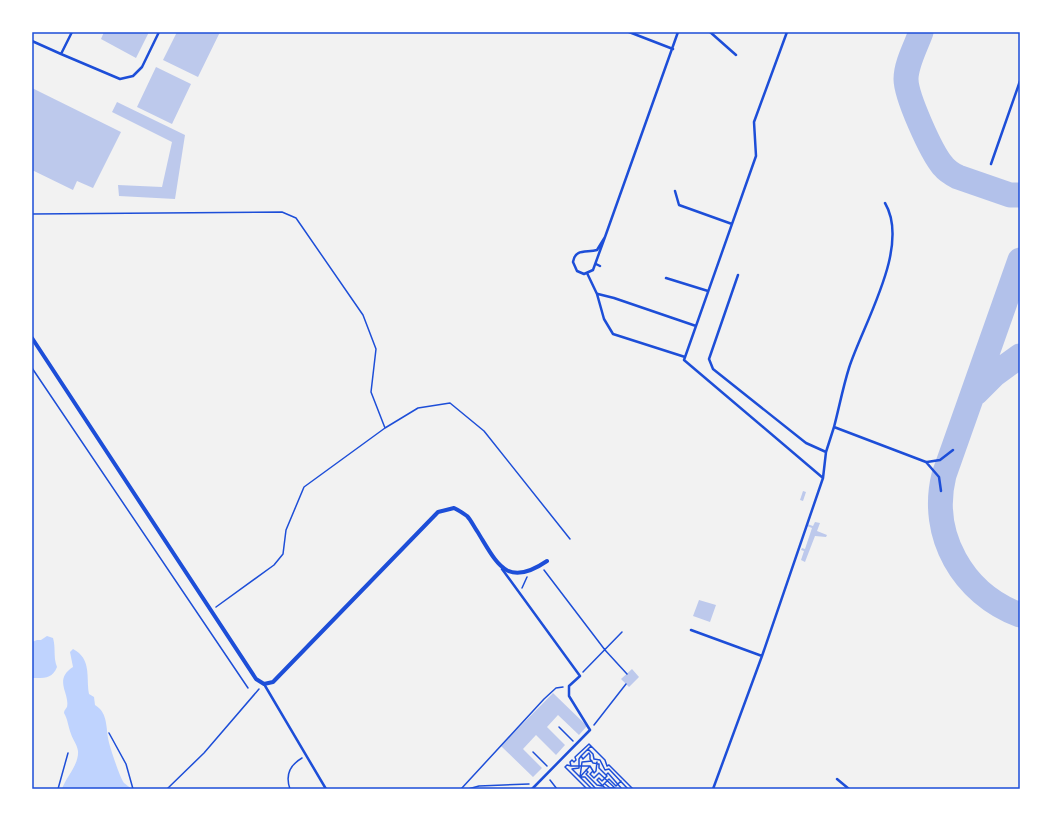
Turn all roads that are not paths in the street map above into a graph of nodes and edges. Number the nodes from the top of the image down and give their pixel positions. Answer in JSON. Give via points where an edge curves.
{"nodes":[{"id":1,"x":72,"y":32,"type":"edge"},
{"id":2,"x":159,"y":32,"type":"edge"},
{"id":3,"x":629,"y":32,"type":"edge"},
{"id":4,"x":678,"y":32,"type":"edge"},
{"id":5,"x":710,"y":32,"type":"edge"},
{"id":6,"x":788,"y":32,"type":"edge"},
{"id":7,"x":32,"y":41,"type":"edge"},
{"id":8,"x":673,"y":48,"type":"junction"},
{"id":9,"x":61,"y":54,"type":"junction"},
{"id":10,"x":736,"y":55,"type":"dead end"},
{"id":11,"x":1020,"y":81,"type":"edge"},
{"id":12,"x":990,"y":164,"type":"dead end"},
{"id":13,"x":675,"y":191,"type":"dead end"},
{"id":14,"x":885,"y":203,"type":"dead end"},
{"id":15,"x":732,"y":224,"type":"junction"},
{"id":16,"x":605,"y":237,"type":"junction"},
{"id":17,"x":596,"y":264,"type":"junction"},
{"id":18,"x":600,"y":266,"type":"dead end"},
{"id":19,"x":587,"y":273,"type":"junction"},
{"id":20,"x":738,"y":275,"type":"dead end"},
{"id":21,"x":666,"y":278,"type":"dead end"},
{"id":22,"x":708,"y":291,"type":"junction"},
{"id":23,"x":598,"y":294,"type":"junction"},
{"id":24,"x":696,"y":326,"type":"junction"},
{"id":25,"x":32,"y":338,"type":"edge"},
{"id":26,"x":685,"y":357,"type":"junction"},
{"id":27,"x":834,"y":427,"type":"junction"},
{"id":28,"x":953,"y":450,"type":"dead end"},
{"id":29,"x":826,"y":452,"type":"junction"},
{"id":30,"x":926,"y":462,"type":"junction"},
{"id":31,"x":823,"y":478,"type":"junction"},
{"id":32,"x":941,"y":492,"type":"dead end"},
{"id":33,"x":547,"y":561,"type":"dead end"},
{"id":34,"x":502,"y":569,"type":"junction"},
{"id":35,"x":691,"y":630,"type":"dead end"},
{"id":36,"x":762,"y":656,"type":"junction"},
{"id":37,"x":264,"y":684,"type":"junction"},
{"id":38,"x":837,"y":779,"type":"dead end"},
{"id":39,"x":326,"y":789,"type":"edge"},
{"id":40,"x":532,"y":789,"type":"edge"},
{"id":41,"x":713,"y":789,"type":"edge"},
{"id":42,"x":849,"y":789,"type":"edge"}],
"edges":[{"from":1,"to":9,"type":"lane"},
{"from":2,"to":9,"type":"lane","via":[[142,67],[133,76],[120,79]]},
{"from":3,"to":8,"type":"lane"},
{"from":4,"to":8,"type":"lane"},
{"from":5,"to":10,"type":"lane"},
{"from":6,"to":15,"type":"lane","via":[[754,122],[756,156]]},
{"from":7,"to":9,"type":"lane"},
{"from":8,"to":16,"type":"lane"},
{"from":11,"to":12,"type":"lane"},
{"from":13,"to":15,"type":"lane","via":[[679,205]]},
{"from":14,"to":27,"type":"lane","via":[[891,213],[891,246],[887,274],[849,368]]},
{"from":15,"to":22,"type":"lane"},
{"from":16,"to":17,"type":"lane"},
{"from":16,"to":19,"type":"lane","via":[[597,250],[583,251],[574,258],[575,269],[580,273]]},
{"from":17,"to":18,"type":"lane"},
{"from":17,"to":19,"type":"lane","via":[[593,270]]},
{"from":19,"to":23,"type":"lane"},
{"from":20,"to":29,"type":"lane","via":[[708,359],[713,369],[806,443]]},
{"from":21,"to":22,"type":"lane"},
{"from":22,"to":24,"type":"lane"},
{"from":23,"to":24,"type":"lane"},
{"from":23,"to":26,"type":"lane","via":[[604,319],[613,334]]},
{"from":24,"to":26,"type":"lane"},
{"from":25,"to":37,"type":"street","via":[[256,679]]},
{"from":26,"to":31,"type":"lane","via":[[684,360]]},
{"from":27,"to":29,"type":"lane"},
{"from":27,"to":30,"type":"lane"},
{"from":28,"to":30,"type":"lane","via":[[940,460]]},
{"from":29,"to":31,"type":"lane"},
{"from":30,"to":32,"type":"lane","via":[[939,477]]},
{"from":31,"to":36,"type":"lane"},
{"from":33,"to":34,"type":"street","via":[[542,567],[517,573]]},
{"from":34,"to":37,"type":"street","via":[[468,516],[454,508],[438,512],[273,682]]},
{"from":34,"to":40,"type":"lane","via":[[580,676],[569,686],[569,696],[590,730]]},
{"from":35,"to":36,"type":"lane"},
{"from":36,"to":41,"type":"lane"},
{"from":37,"to":39,"type":"lane"},
{"from":38,"to":42,"type":"lane"}]}
